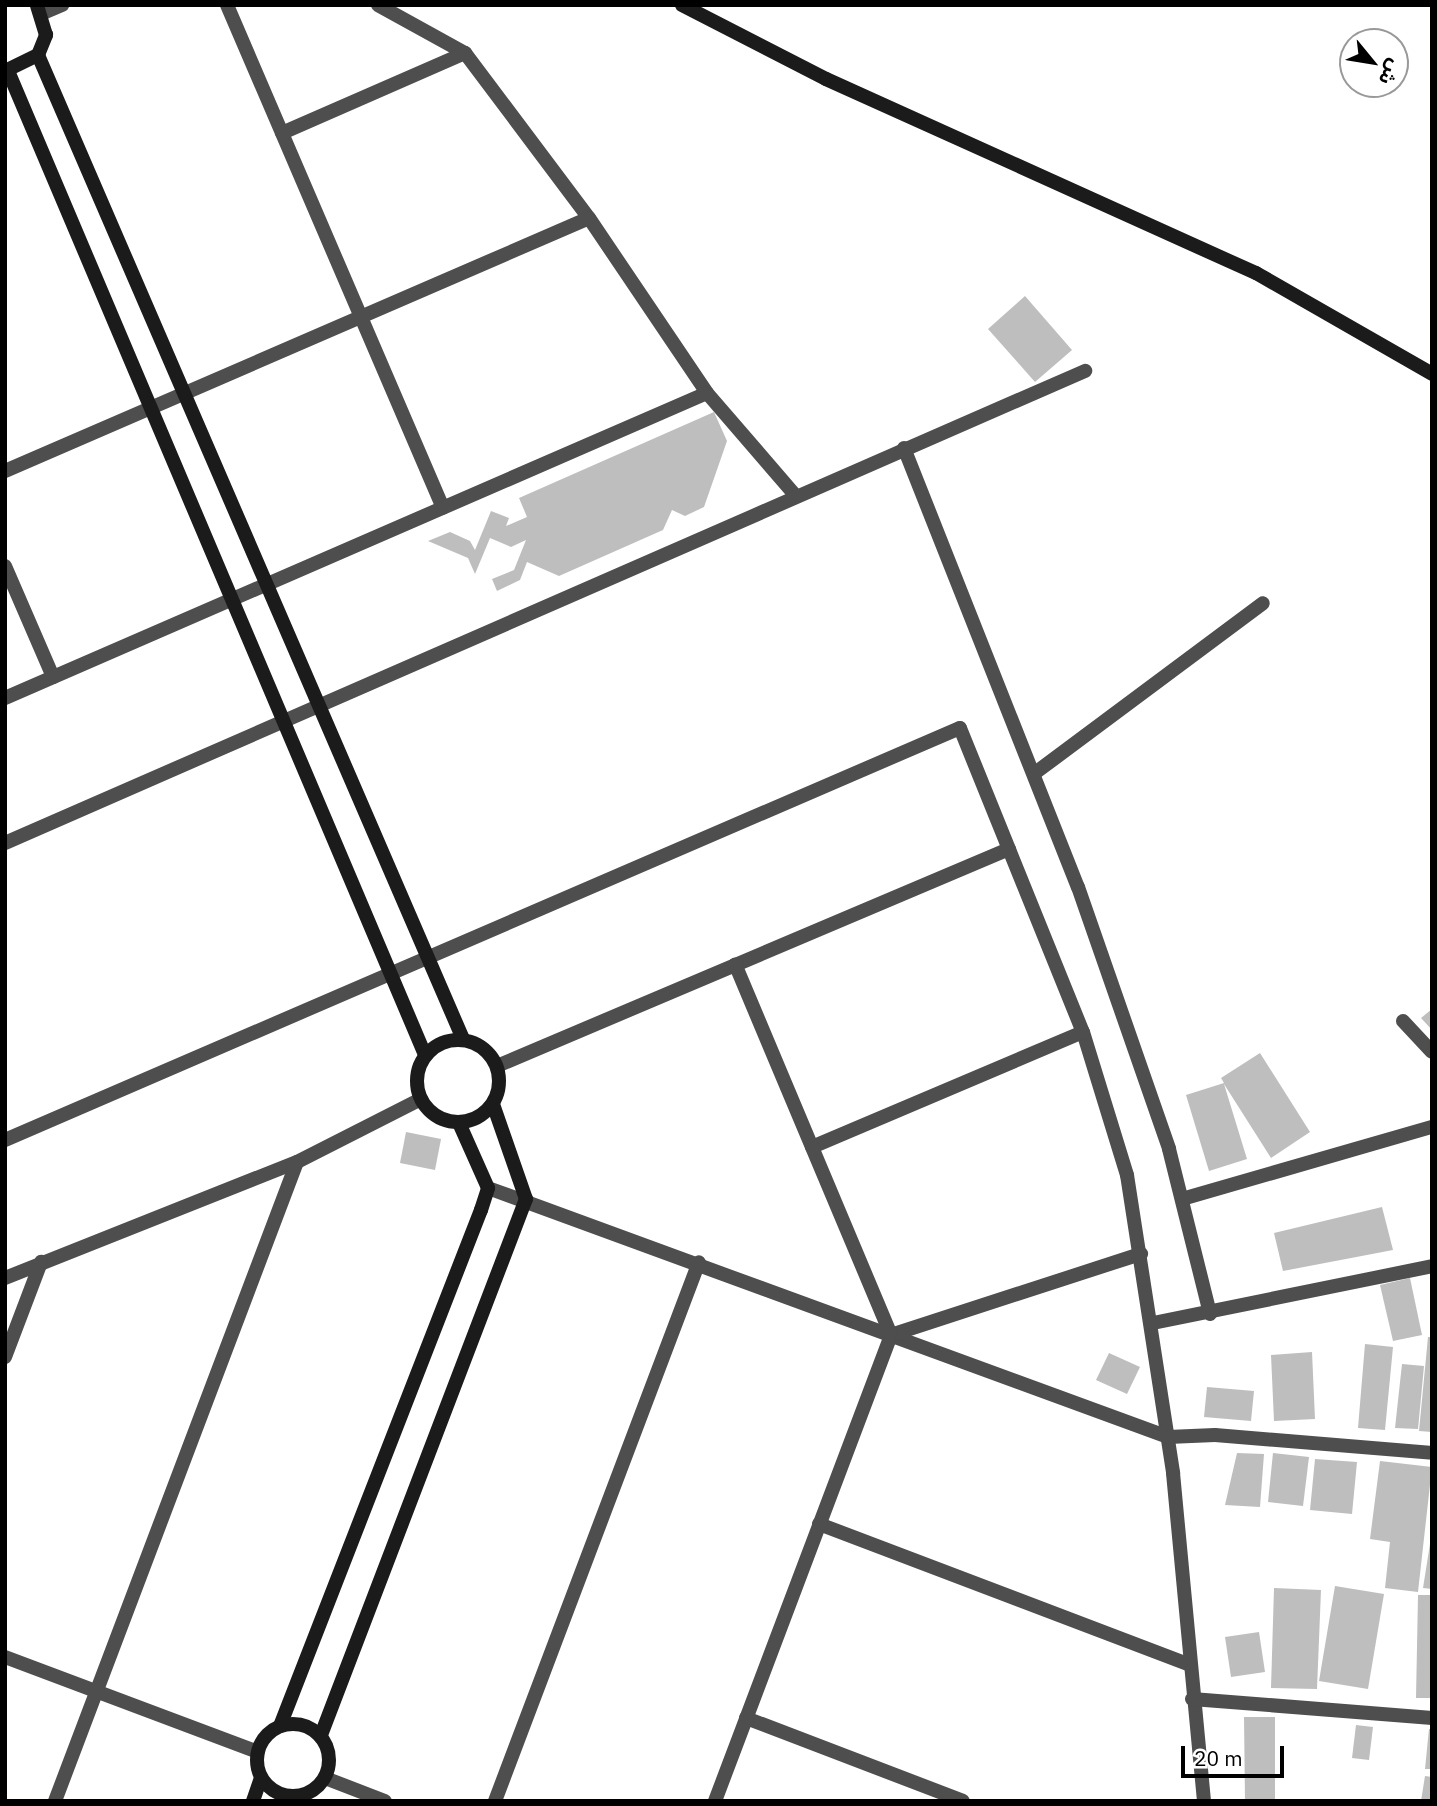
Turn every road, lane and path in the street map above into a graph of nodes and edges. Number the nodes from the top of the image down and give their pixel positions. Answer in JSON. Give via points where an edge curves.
{"nodes":[{"id":1,"x":62,"y":5,"type":"edge"},
{"id":2,"x":227,"y":5,"type":"edge"},
{"id":3,"x":377,"y":5,"type":"edge"},
{"id":4,"x":682,"y":5,"type":"edge"},
{"id":5,"x":40,"y":9,"type":"edge"},
{"id":6,"x":465,"y":53,"type":"junction"},
{"id":7,"x":38,"y":55,"type":"junction"},
{"id":8,"x":7,"y":71,"type":"edge"},
{"id":9,"x":282,"y":133,"type":"junction"},
{"id":10,"x":589,"y":218,"type":"junction"},
{"id":11,"x":361,"y":317,"type":"junction"},
{"id":12,"x":1085,"y":371,"type":"dead end"},
{"id":13,"x":1432,"y":374,"type":"edge"},
{"id":14,"x":185,"y":393,"type":"junction"},
{"id":15,"x":707,"y":393,"type":"junction"},
{"id":16,"x":148,"y":410,"type":"junction"},
{"id":17,"x":904,"y":448,"type":"junction"},
{"id":18,"x":5,"y":471,"type":"edge"},
{"id":19,"x":796,"y":496,"type":"junction"},
{"id":20,"x":443,"y":508,"type":"junction"},
{"id":21,"x":5,"y":566,"type":"edge"},
{"id":22,"x":267,"y":584,"type":"junction"},
{"id":23,"x":230,"y":600,"type":"junction"},
{"id":24,"x":1263,"y":603,"type":"dead end"},
{"id":25,"x":53,"y":677,"type":"junction"},
{"id":26,"x":5,"y":698,"type":"edge"},
{"id":27,"x":319,"y":705,"type":"junction"},
{"id":28,"x":282,"y":721,"type":"junction"},
{"id":29,"x":1035,"y":773,"type":"junction"},
{"id":30,"x":5,"y":843,"type":"edge"},
{"id":31,"x":1009,"y":849,"type":"junction"},
{"id":32,"x":428,"y":958,"type":"junction"},
{"id":33,"x":735,"y":964,"type":"junction"},
{"id":34,"x":391,"y":974,"type":"junction"},
{"id":35,"x":1403,"y":1021,"type":"dead end"},
{"id":36,"x":1083,"y":1032,"type":"junction"},
{"id":37,"x":463,"y":1039,"type":"junction"},
{"id":38,"x":1432,"y":1052,"type":"edge"},
{"id":39,"x":425,"y":1055,"type":"junction"},
{"id":40,"x":497,"y":1066,"type":"junction"},
{"id":41,"x":421,"y":1099,"type":"junction"},
{"id":42,"x":494,"y":1104,"type":"junction"},
{"id":43,"x":459,"y":1123,"type":"junction"},
{"id":44,"x":1432,"y":1127,"type":"edge"},
{"id":45,"x":5,"y":1140,"type":"edge"},
{"id":46,"x":811,"y":1147,"type":"junction"},
{"id":47,"x":297,"y":1162,"type":"junction"},
{"id":48,"x":488,"y":1188,"type":"junction"},
{"id":49,"x":526,"y":1199,"type":"junction"},
{"id":50,"x":1182,"y":1199,"type":"junction"},
{"id":51,"x":1141,"y":1254,"type":"junction"},
{"id":52,"x":41,"y":1262,"type":"junction"},
{"id":53,"x":699,"y":1262,"type":"junction"},
{"id":54,"x":1432,"y":1266,"type":"edge"},
{"id":55,"x":5,"y":1278,"type":"edge"},
{"id":56,"x":1210,"y":1314,"type":"junction"},
{"id":57,"x":1153,"y":1323,"type":"junction"},
{"id":58,"x":891,"y":1335,"type":"junction"},
{"id":59,"x":5,"y":1357,"type":"edge"},
{"id":60,"x":1168,"y":1437,"type":"junction"},
{"id":61,"x":1432,"y":1453,"type":"edge"},
{"id":62,"x":819,"y":1524,"type":"junction"},
{"id":63,"x":5,"y":1657,"type":"edge"},
{"id":64,"x":1188,"y":1664,"type":"junction"},
{"id":65,"x":96,"y":1691,"type":"junction"},
{"id":66,"x":1192,"y":1699,"type":"junction"},
{"id":67,"x":746,"y":1718,"type":"junction"},
{"id":68,"x":1432,"y":1718,"type":"edge"},
{"id":69,"x":279,"y":1726,"type":"junction"},
{"id":70,"x":321,"y":1735,"type":"junction"},
{"id":71,"x":258,"y":1752,"type":"junction"},
{"id":72,"x":261,"y":1778,"type":"junction"},
{"id":73,"x":325,"y":1778,"type":"junction"},
{"id":74,"x":296,"y":1799,"type":"edge"},
{"id":75,"x":55,"y":1801,"type":"edge"},
{"id":76,"x":253,"y":1801,"type":"edge"},
{"id":77,"x":385,"y":1801,"type":"edge"},
{"id":78,"x":495,"y":1801,"type":"edge"},
{"id":79,"x":715,"y":1801,"type":"edge"},
{"id":80,"x":963,"y":1801,"type":"edge"},
{"id":81,"x":1204,"y":1801,"type":"edge"}],
"edges":[{"from":1,"to":5,"type":"street"},
{"from":2,"to":9,"type":"street"},
{"from":3,"to":6,"type":"street"},
{"from":4,"to":13,"type":"street","via":[[826,79],[1256,273]]},
{"from":5,"to":7,"type":"street","via":[[46,35]]},
{"from":6,"to":9,"type":"street"},
{"from":6,"to":10,"type":"street"},
{"from":7,"to":8,"type":"street"},
{"from":7,"to":14,"type":"street"},
{"from":8,"to":16,"type":"street"},
{"from":9,"to":11,"type":"street"},
{"from":10,"to":11,"type":"street"},
{"from":10,"to":15,"type":"street"},
{"from":11,"to":14,"type":"street"},
{"from":11,"to":20,"type":"street"},
{"from":12,"to":17,"type":"street"},
{"from":14,"to":16,"type":"street"},
{"from":14,"to":22,"type":"street"},
{"from":15,"to":19,"type":"street"},
{"from":15,"to":20,"type":"street"},
{"from":16,"to":18,"type":"street"},
{"from":16,"to":23,"type":"street"},
{"from":17,"to":19,"type":"street"},
{"from":17,"to":29,"type":"street"},
{"from":19,"to":27,"type":"street"},
{"from":20,"to":22,"type":"street"},
{"from":21,"to":25,"type":"street"},
{"from":22,"to":23,"type":"street"},
{"from":22,"to":27,"type":"street"},
{"from":23,"to":25,"type":"street"},
{"from":23,"to":28,"type":"street"},
{"from":24,"to":29,"type":"street"},
{"from":25,"to":26,"type":"street"},
{"from":27,"to":28,"type":"street"},
{"from":27,"to":32,"type":"street"},
{"from":28,"to":30,"type":"street"},
{"from":28,"to":34,"type":"street"},
{"from":29,"to":50,"type":"street"},
{"from":31,"to":32,"type":"street","via":[[960,728]]},
{"from":31,"to":33,"type":"street"},
{"from":31,"to":36,"type":"street"},
{"from":32,"to":34,"type":"street"},
{"from":32,"to":37,"type":"street"},
{"from":33,"to":40,"type":"street"},
{"from":33,"to":46,"type":"street"},
{"from":34,"to":39,"type":"street"},
{"from":34,"to":45,"type":"street"},
{"from":35,"to":38,"type":"street"},
{"from":36,"to":46,"type":"street"},
{"from":36,"to":51,"type":"street","via":[[1127,1175]]},
{"from":37,"to":39,"type":"street"},
{"from":37,"to":40,"type":"street","via":[[484,1048]]},
{"from":39,"to":41,"type":"street","via":[[416,1076]]},
{"from":40,"to":42,"type":"street"},
{"from":41,"to":43,"type":"street","via":[[436,1116]]},
{"from":41,"to":47,"type":"street"},
{"from":42,"to":43,"type":"street","via":[[479,1118]]},
{"from":42,"to":49,"type":"street"},
{"from":43,"to":48,"type":"street"},
{"from":44,"to":50,"type":"street"},
{"from":46,"to":58,"type":"street"},
{"from":47,"to":52,"type":"street"},
{"from":47,"to":65,"type":"street"},
{"from":48,"to":49,"type":"street"},
{"from":48,"to":69,"type":"street"},
{"from":49,"to":53,"type":"street"},
{"from":49,"to":70,"type":"street"},
{"from":50,"to":56,"type":"street"},
{"from":51,"to":57,"type":"street"},
{"from":51,"to":58,"type":"street"},
{"from":52,"to":55,"type":"street"},
{"from":52,"to":59,"type":"street"},
{"from":53,"to":58,"type":"street"},
{"from":53,"to":78,"type":"street"},
{"from":54,"to":56,"type":"street"},
{"from":56,"to":57,"type":"street"},
{"from":57,"to":60,"type":"street"},
{"from":58,"to":60,"type":"street"},
{"from":58,"to":62,"type":"street"},
{"from":60,"to":61,"type":"street","via":[[1215,1434]]},
{"from":60,"to":64,"type":"street"},
{"from":62,"to":64,"type":"street"},
{"from":62,"to":67,"type":"street"},
{"from":63,"to":65,"type":"street"},
{"from":64,"to":66,"type":"street"},
{"from":65,"to":71,"type":"street"},
{"from":65,"to":75,"type":"street"},
{"from":66,"to":68,"type":"street"},
{"from":66,"to":81,"type":"street"},
{"from":67,"to":79,"type":"street"},
{"from":67,"to":80,"type":"street"},
{"from":69,"to":70,"type":"street","via":[[309,1726]]},
{"from":69,"to":71,"type":"street"},
{"from":70,"to":73,"type":"street","via":[[330,1764]]},
{"from":71,"to":72,"type":"street"},
{"from":72,"to":74,"type":"street","via":[[270,1789]]},
{"from":72,"to":76,"type":"street"},
{"from":73,"to":74,"type":"street"},
{"from":73,"to":77,"type":"street"}]}
